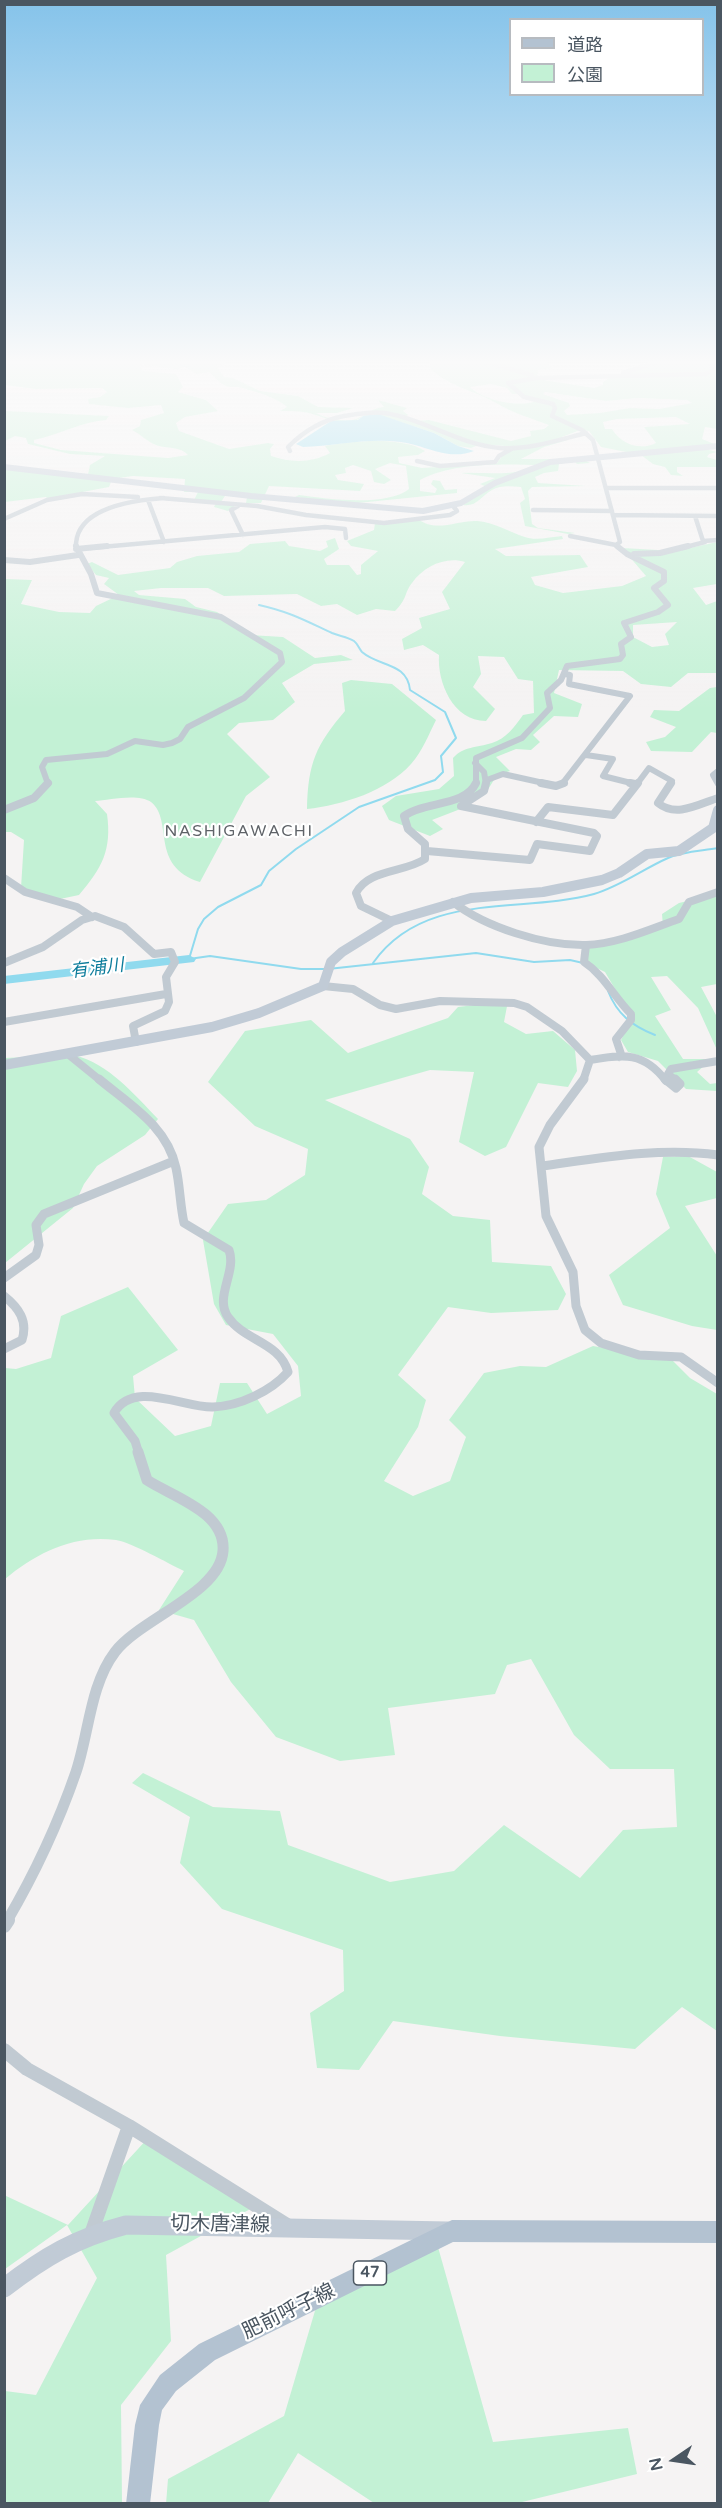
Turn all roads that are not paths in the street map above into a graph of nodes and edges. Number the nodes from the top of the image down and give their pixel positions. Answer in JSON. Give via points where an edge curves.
{"nodes":[{"id":1,"x":87,"y":476,"type":"edge"},
{"id":2,"x":511,"y":476,"type":"edge"},
{"id":3,"x":603,"y":476,"type":"edge"},
{"id":4,"x":606,"y":488,"type":"junction"},
{"id":5,"x":717,"y":488,"type":"edge"},
{"id":6,"x":251,"y":496,"type":"junction"},
{"id":7,"x":164,"y":498,"type":"junction"},
{"id":8,"x":148,"y":500,"type":"junction"},
{"id":9,"x":241,"y":505,"type":"junction"},
{"id":10,"x":453,"y":506,"type":"junction"},
{"id":11,"x":533,"y":510,"type":"dead end"},
{"id":12,"x":612,"y":513,"type":"junction"},
{"id":13,"x":695,"y":516,"type":"junction"},
{"id":14,"x":717,"y":516,"type":"edge"},
{"id":15,"x":4,"y":519,"type":"edge"},
{"id":16,"x":243,"y":535,"type":"junction"},
{"id":17,"x":570,"y":536,"type":"dead end"},
{"id":18,"x":346,"y":538,"type":"dead end"},
{"id":19,"x":717,"y":540,"type":"edge"},
{"id":20,"x":164,"y":542,"type":"junction"},
{"id":21,"x":705,"y":542,"type":"junction"},
{"id":22,"x":616,"y":545,"type":"junction"},
{"id":23,"x":77,"y":552,"type":"junction"},
{"id":24,"x":626,"y":555,"type":"junction"},
{"id":25,"x":4,"y":560,"type":"edge"},
{"id":26,"x":565,"y":674,"type":"junction"},
{"id":27,"x":586,"y":755,"type":"junction"},
{"id":28,"x":475,"y":762,"type":"junction"},
{"id":29,"x":717,"y":771,"type":"edge"},
{"id":30,"x":487,"y":780,"type":"junction"},
{"id":31,"x":635,"y":784,"type":"junction"},
{"id":32,"x":717,"y":784,"type":"edge"},
{"id":33,"x":717,"y":798,"type":"edge"},
{"id":34,"x":4,"y":810,"type":"edge"},
{"id":35,"x":717,"y":810,"type":"edge"},
{"id":36,"x":536,"y":822,"type":"junction"},
{"id":37,"x":427,"y":851,"type":"junction"},
{"id":38,"x":4,"y":879,"type":"edge"},
{"id":39,"x":717,"y":891,"type":"edge"},
{"id":40,"x":458,"y":904,"type":"junction"},
{"id":41,"x":92,"y":917,"type":"junction"},
{"id":42,"x":392,"y":921,"type":"junction"},
{"id":43,"x":586,"y":945,"type":"junction"},
{"id":44,"x":4,"y":963,"type":"edge"},
{"id":45,"x":323,"y":986,"type":"junction"},
{"id":46,"x":166,"y":994,"type":"junction"},
{"id":47,"x":4,"y":1022,"type":"edge"},
{"id":48,"x":136,"y":1042,"type":"junction"},
{"id":49,"x":69,"y":1054,"type":"junction"},
{"id":50,"x":619,"y":1057,"type":"junction"},
{"id":51,"x":590,"y":1060,"type":"junction"},
{"id":52,"x":717,"y":1060,"type":"edge"},
{"id":53,"x":4,"y":1065,"type":"edge"},
{"id":54,"x":717,"y":1155,"type":"edge"},
{"id":55,"x":174,"y":1161,"type":"junction"},
{"id":56,"x":542,"y":1166,"type":"junction"},
{"id":57,"x":4,"y":1278,"type":"edge"},
{"id":58,"x":4,"y":1296,"type":"edge"},
{"id":59,"x":4,"y":1349,"type":"edge"},
{"id":60,"x":715,"y":1380,"type":"edge"},
{"id":61,"x":4,"y":1926,"type":"edge"},
{"id":62,"x":4,"y":2050,"type":"edge"},
{"id":63,"x":129,"y":2126,"type":"junction"},
{"id":64,"x":289,"y":2226,"type":"junction"},
{"id":65,"x":452,"y":2231,"type":"junction"},
{"id":66,"x":717,"y":2232,"type":"edge"},
{"id":67,"x":92,"y":2234,"type":"junction"},
{"id":68,"x":4,"y":2288,"type":"edge"},
{"id":69,"x":138,"y":2504,"type":"edge"}],
"edges":[{"from":1,"to":6,"type":"main road"},
{"from":2,"to":10,"type":"main road"},
{"from":3,"to":4,"type":"street"},
{"from":4,"to":5,"type":"street"},
{"from":4,"to":12,"type":"street"},
{"from":6,"to":9,"type":"street"},
{"from":6,"to":10,"type":"main road","via":[[394,510]]},
{"from":7,"to":8,"type":"street"},
{"from":7,"to":9,"type":"street"},
{"from":7,"to":15,"type":"street","via":[[82,494],[48,500]]},
{"from":8,"to":20,"type":"street"},
{"from":8,"to":23,"type":"street","via":[[106,507],[95,513],[78,534]]},
{"from":9,"to":10,"type":"street","via":[[384,523],[450,515],[457,511]]},
{"from":9,"to":16,"type":"street","via":[[231,510]]},
{"from":11,"to":12,"type":"street"},
{"from":12,"to":13,"type":"street"},
{"from":12,"to":22,"type":"street","via":[[620,542]]},
{"from":13,"to":14,"type":"street"},
{"from":13,"to":21,"type":"street"},
{"from":16,"to":18,"type":"street","via":[[336,527],[345,529]]},
{"from":16,"to":20,"type":"street"},
{"from":17,"to":22,"type":"street"},
{"from":19,"to":21,"type":"street"},
{"from":20,"to":23,"type":"street"},
{"from":21,"to":24,"type":"street","via":[[660,553]]},
{"from":22,"to":24,"type":"street"},
{"from":23,"to":25,"type":"street","via":[[30,562]]},
{"from":23,"to":34,"type":"street","via":[[97,593],[221,617],[269,644],[283,658],[249,694],[188,727],[172,743],[135,741],[107,754],[46,760],[42,767],[48,784],[42,793]]},
{"from":24,"to":26,"type":"street","via":[[646,560],[664,572],[664,581],[654,588],[668,605],[658,614],[624,623],[631,637],[621,644],[620,659],[571,664]]},
{"from":26,"to":27,"type":"street","via":[[570,675],[569,684],[630,696]]},
{"from":26,"to":28,"type":"street","via":[[547,693],[550,708],[522,738],[482,754]]},
{"from":27,"to":30,"type":"street","via":[[560,786],[504,774]]},
{"from":27,"to":31,"type":"street","via":[[613,759],[603,776]]},
{"from":28,"to":30,"type":"street","via":[[483,768]]},
{"from":28,"to":37,"type":"street","via":[[476,785],[472,790],[448,803],[416,809],[404,816],[404,824],[420,838]]},
{"from":29,"to":32,"type":"street","via":[[713,775]]},
{"from":30,"to":36,"type":"street","via":[[484,791],[461,806]]},
{"from":31,"to":33,"type":"street","via":[[649,768],[671,778],[658,803],[676,811]]},
{"from":31,"to":36,"type":"street","via":[[613,815],[548,807]]},
{"from":35,"to":40,"type":"main road","via":[[713,828],[690,846],[647,854],[638,863],[602,880],[543,892],[471,898]]},
{"from":36,"to":37,"type":"street","via":[[597,836],[586,852],[537,844],[530,860]]},
{"from":37,"to":42,"type":"street","via":[[421,865],[373,876],[359,887],[359,904]]},
{"from":38,"to":41,"type":"street","via":[[25,892],[77,907]]},
{"from":39,"to":43,"type":"street","via":[[689,902],[680,919],[613,941]]},
{"from":40,"to":42,"type":"main road"},
{"from":40,"to":43,"type":"street","via":[[471,916],[502,929],[545,941]]},
{"from":41,"to":44,"type":"street","via":[[32,954]]},
{"from":41,"to":46,"type":"street","via":[[118,924],[140,938],[154,954],[173,955],[175,962],[166,977]]},
{"from":42,"to":45,"type":"main road","via":[[331,962]]},
{"from":43,"to":50,"type":"street","via":[[584,962],[602,976],[631,1014],[616,1040]]},
{"from":45,"to":48,"type":"main road","via":[[250,1016]]},
{"from":45,"to":51,"type":"street","via":[[353,989],[380,1005],[396,1009],[440,1001],[514,1003],[534,1011],[562,1031]]},
{"from":46,"to":47,"type":"street"},
{"from":46,"to":48,"type":"street","via":[[169,1002],[165,1011],[133,1026]]},
{"from":48,"to":49,"type":"main road"},
{"from":49,"to":53,"type":"main road"},
{"from":49,"to":55,"type":"street","via":[[152,1122]]},
{"from":50,"to":51,"type":"street"},
{"from":50,"to":52,"type":"street","via":[[638,1057],[676,1088],[680,1084],[668,1074],[671,1069]]},
{"from":51,"to":56,"type":"street","via":[[588,1074],[540,1140]]},
{"from":54,"to":56,"type":"street","via":[[689,1151],[645,1153]]},
{"from":55,"to":57,"type":"street","via":[[44,1214],[36,1221],[34,1230],[37,1252]]},
{"from":55,"to":61,"type":"street","via":[[184,1223],[232,1255],[224,1296],[225,1313],[237,1328],[284,1360],[288,1372],[282,1380],[224,1406],[136,1397],[116,1407],[114,1413],[135,1441],[144,1476],[208,1518],[221,1542],[220,1561],[202,1587],[175,1608],[139,1627],[110,1658],[102,1672],[76,1772],[31,1880]]},
{"from":56,"to":60,"type":"street","via":[[546,1216],[573,1272],[576,1306],[585,1330],[601,1343],[632,1353],[681,1357]]},
{"from":58,"to":59,"type":"street","via":[[22,1314],[25,1325],[22,1340]]},
{"from":62,"to":63,"type":"street","via":[[27,2069]]},
{"from":63,"to":64,"type":"street"},
{"from":63,"to":67,"type":"street"},
{"from":64,"to":65,"type":"main road","name":"切木唐津線"},
{"from":64,"to":67,"type":"main road","name":"切木唐津線","via":[[126,2225]]},
{"from":65,"to":66,"type":"main road","name":"肥前呼子線","number":"47"},
{"from":65,"to":69,"type":"main road","name":"肥前呼子線","number":"47","via":[[207,2352],[168,2383],[152,2404]]},
{"from":67,"to":68,"type":"main road","name":"切木唐津線","via":[[44,2257]]}]}
